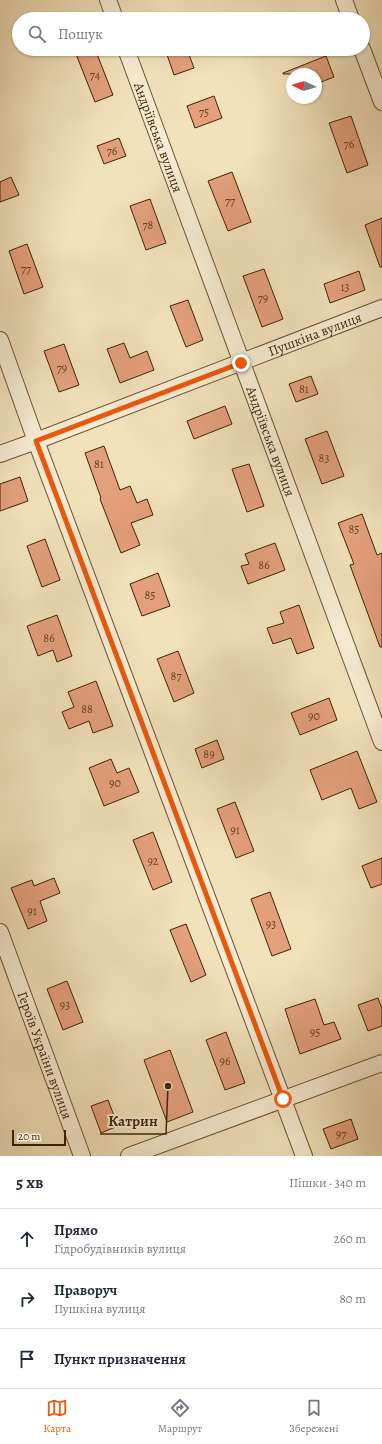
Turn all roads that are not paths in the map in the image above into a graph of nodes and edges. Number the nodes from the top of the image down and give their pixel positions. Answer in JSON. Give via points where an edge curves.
{"nodes":[{"id":1,"x":108,"y":0,"type":"edge"},
{"id":2,"x":344,"y":0,"type":"edge"},
{"id":3,"x":112,"y":12,"type":"edge"},
{"id":4,"x":348,"y":12,"type":"edge"},
{"id":5,"x":129,"y":56,"type":"edge"},
{"id":6,"x":365,"y":56,"type":"edge"},
{"id":7,"x":382,"y":102,"type":"edge"},
{"id":8,"x":382,"y":308,"type":"edge"},
{"id":9,"x":0,"y":340,"type":"edge"},
{"id":10,"x":241,"y":363,"type":"junction"},
{"id":11,"x":36,"y":441,"type":"junction"},
{"id":12,"x":0,"y":454,"type":"edge"},
{"id":13,"x":382,"y":742,"type":"edge"},
{"id":14,"x":0,"y":932,"type":"edge"},
{"id":15,"x":382,"y":1062,"type":"edge"},
{"id":16,"x":283,"y":1099,"type":"junction"},
{"id":17,"x":82,"y":1156,"type":"edge"},
{"id":18,"x":129,"y":1156,"type":"edge"},
{"id":19,"x":304,"y":1156,"type":"edge"}],
"edges":[{"from":1,"to":3,"type":"street"},
{"from":2,"to":4,"type":"street"},
{"from":5,"to":10,"type":"street","name":"Андріївська вулиця"},
{"from":6,"to":7,"type":"street"},
{"from":8,"to":10,"type":"street","name":"Пушкіна вулиця"},
{"from":9,"to":11,"type":"street"},
{"from":10,"to":11,"type":"street","name":"Пушкіна вулиця"},
{"from":10,"to":13,"type":"street","name":"Андріївська вулиця"},
{"from":11,"to":12,"type":"street","name":"Пушкіна вулиця"},
{"from":11,"to":16,"type":"street"},
{"from":14,"to":17,"type":"street","name":"Героїв України вулиця"},
{"from":15,"to":16,"type":"street"},
{"from":16,"to":18,"type":"street"},
{"from":16,"to":19,"type":"street"}]}
